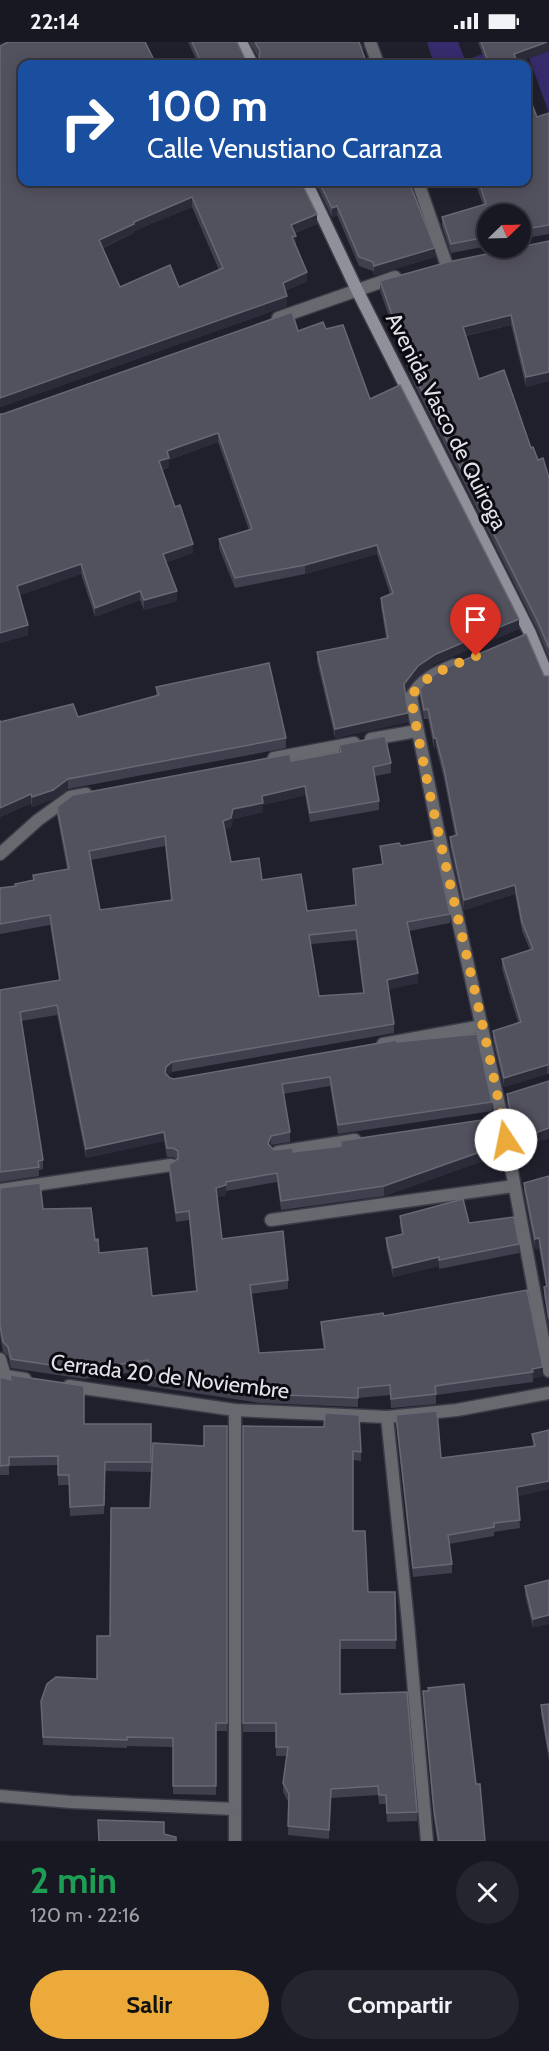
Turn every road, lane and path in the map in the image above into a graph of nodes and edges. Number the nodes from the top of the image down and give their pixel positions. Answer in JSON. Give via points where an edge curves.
{"nodes":[{"id":1,"x":241,"y":42,"type":"edge"},
{"id":2,"x":370,"y":42,"type":"edge"},
{"id":3,"x":250,"y":60,"type":"edge"},
{"id":4,"x":377,"y":60,"type":"edge"},
{"id":5,"x":308,"y":186,"type":"edge"},
{"id":6,"x":419,"y":186,"type":"edge"},
{"id":7,"x":446,"y":263,"type":"edge"},
{"id":8,"x":404,"y":275,"type":"edge"},
{"id":9,"x":357,"y":290,"type":"junction"},
{"id":10,"x":268,"y":321,"type":"edge"},
{"id":11,"x":470,"y":659,"type":"edge"},
{"id":12,"x":549,"y":679,"type":"edge"},
{"id":13,"x":417,"y":731,"type":"junction"},
{"id":14,"x":266,"y":759,"type":"edge"},
{"id":15,"x":93,"y":792,"type":"edge"},
{"id":16,"x":0,"y":854,"type":"edge"},
{"id":17,"x":482,"y":1026,"type":"junction"},
{"id":18,"x":368,"y":1046,"type":"edge"},
{"id":19,"x":368,"y":1138,"type":"edge"},
{"id":20,"x":276,"y":1152,"type":"edge"},
{"id":21,"x":171,"y":1165,"type":"edge"},
{"id":22,"x":514,"y":1186,"type":"junction"},
{"id":23,"x":0,"y":1190,"type":"edge"},
{"id":24,"x":271,"y":1220,"type":"dead end"},
{"id":25,"x":0,"y":1359,"type":"edge"},
{"id":26,"x":549,"y":1371,"type":"edge"},
{"id":27,"x":3,"y":1375,"type":"edge"},
{"id":28,"x":549,"y":1393,"type":"edge"},
{"id":29,"x":235,"y":1410,"type":"junction"},
{"id":30,"x":387,"y":1417,"type":"junction"},
{"id":31,"x":0,"y":1796,"type":"edge"},
{"id":32,"x":235,"y":1809,"type":"junction"},
{"id":33,"x":236,"y":1841,"type":"edge"},
{"id":34,"x":427,"y":1841,"type":"edge"}],
"edges":[{"from":1,"to":3,"type":"street"},
{"from":2,"to":4,"type":"street"},
{"from":5,"to":9,"type":"street","name":"Avenida Vasco de Quiroga"},
{"from":6,"to":7,"type":"street"},
{"from":8,"to":9,"type":"street"},
{"from":9,"to":10,"type":"street"},
{"from":9,"to":12,"type":"street","name":"Avenida Vasco de Quiroga"},
{"from":11,"to":13,"type":"street","via":[[431,676],[416,690],[411,697]]},
{"from":13,"to":14,"type":"street"},
{"from":13,"to":17,"type":"street"},
{"from":15,"to":16,"type":"street","via":[[70,797]]},
{"from":17,"to":18,"type":"street"},
{"from":17,"to":22,"type":"street","via":[[503,1097],[496,1118]]},
{"from":19,"to":20,"type":"street"},
{"from":21,"to":23,"type":"street"},
{"from":22,"to":24,"type":"street"},
{"from":22,"to":26,"type":"street"},
{"from":25,"to":27,"type":"street"},
{"from":27,"to":29,"type":"street","name":"Cerrada 20 de Noviembre"},
{"from":28,"to":30,"type":"street","name":"Cerrada 20 de Noviembre","via":[[458,1410]]},
{"from":29,"to":30,"type":"street","name":"Cerrada 20 de Noviembre"},
{"from":29,"to":32,"type":"street"},
{"from":30,"to":34,"type":"street"},
{"from":31,"to":32,"type":"street"},
{"from":32,"to":33,"type":"street"}]}
